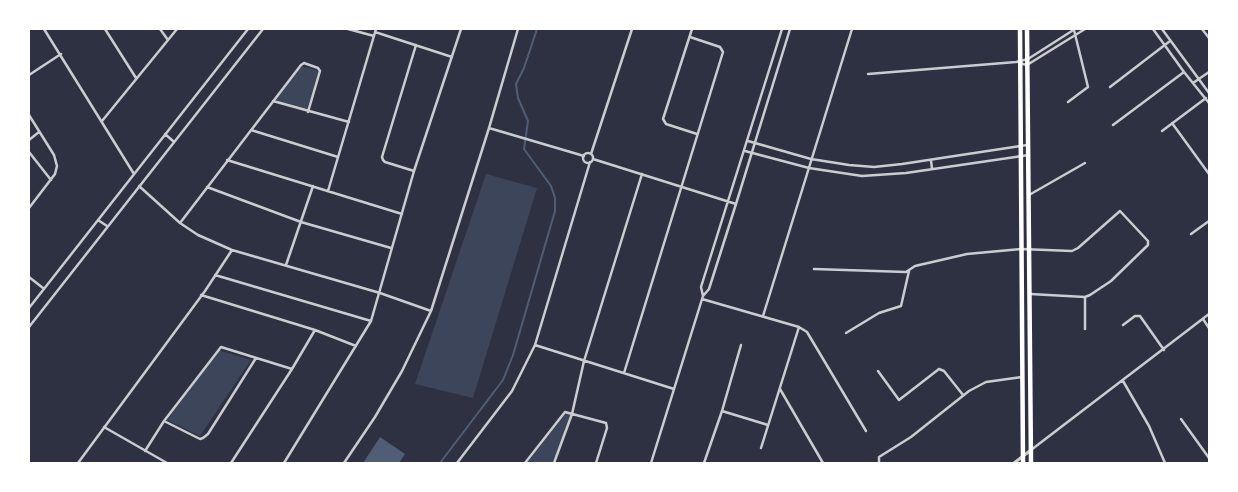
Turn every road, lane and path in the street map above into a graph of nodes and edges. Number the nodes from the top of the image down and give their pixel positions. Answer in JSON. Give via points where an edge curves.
{"nodes":[{"id":1,"x":44,"y":29,"type":"edge"},
{"id":2,"x":105,"y":29,"type":"edge"},
{"id":3,"x":160,"y":29,"type":"edge"},
{"id":4,"x":177,"y":29,"type":"edge"},
{"id":5,"x":248,"y":29,"type":"edge"},
{"id":6,"x":263,"y":29,"type":"edge"},
{"id":7,"x":348,"y":29,"type":"edge"},
{"id":8,"x":461,"y":29,"type":"edge"},
{"id":9,"x":518,"y":29,"type":"edge"},
{"id":10,"x":632,"y":29,"type":"edge"},
{"id":11,"x":692,"y":29,"type":"edge"},
{"id":12,"x":782,"y":29,"type":"edge"},
{"id":13,"x":790,"y":29,"type":"edge"},
{"id":14,"x":852,"y":29,"type":"edge"},
{"id":15,"x":1020,"y":29,"type":"edge"},
{"id":16,"x":1027,"y":29,"type":"edge"},
{"id":17,"x":1074,"y":29,"type":"edge"},
{"id":18,"x":1085,"y":29,"type":"edge"},
{"id":19,"x":1153,"y":29,"type":"edge"},
{"id":20,"x":1162,"y":29,"type":"edge"},
{"id":21,"x":1202,"y":29,"type":"edge"},
{"id":22,"x":375,"y":32,"type":"edge"},
{"id":23,"x":1075,"y":35,"type":"junction"},
{"id":24,"x":690,"y":37,"type":"junction"},
{"id":25,"x":1209,"y":38,"type":"edge"},
{"id":26,"x":168,"y":40,"type":"junction"},
{"id":27,"x":1170,"y":41,"type":"junction"},
{"id":28,"x":416,"y":45,"type":"junction"},
{"id":29,"x":1165,"y":45,"type":"junction"},
{"id":30,"x":61,"y":54,"type":"junction"},
{"id":31,"x":452,"y":57,"type":"junction"},
{"id":32,"x":1028,"y":59,"type":"junction"},
{"id":33,"x":1019,"y":62,"type":"junction"},
{"id":34,"x":1027,"y":65,"type":"junction"},
{"id":35,"x":1184,"y":72,"type":"junction"},
{"id":36,"x":1209,"y":72,"type":"edge"},
{"id":37,"x":868,"y":74,"type":"dead end"},
{"id":38,"x":29,"y":75,"type":"edge"},
{"id":39,"x":136,"y":79,"type":"junction"},
{"id":40,"x":1199,"y":79,"type":"junction"},
{"id":41,"x":1193,"y":83,"type":"junction"},
{"id":42,"x":1110,"y":87,"type":"dead end"},
{"id":43,"x":1209,"y":93,"type":"edge"},
{"id":44,"x":1206,"y":98,"type":"junction"},
{"id":45,"x":273,"y":101,"type":"junction"},
{"id":46,"x":1068,"y":102,"type":"dead end"},
{"id":47,"x":1209,"y":103,"type":"edge"},
{"id":48,"x":308,"y":112,"type":"junction"},
{"id":49,"x":29,"y":115,"type":"edge"},
{"id":50,"x":102,"y":121,"type":"junction"},
{"id":51,"x":349,"y":122,"type":"junction"},
{"id":52,"x":1172,"y":124,"type":"junction"},
{"id":53,"x":1113,"y":125,"type":"dead end"},
{"id":54,"x":489,"y":128,"type":"junction"},
{"id":55,"x":251,"y":130,"type":"junction"},
{"id":56,"x":1162,"y":131,"type":"dead end"},
{"id":57,"x":39,"y":132,"type":"junction"},
{"id":58,"x":165,"y":134,"type":"junction"},
{"id":59,"x":697,"y":134,"type":"junction"},
{"id":60,"x":29,"y":140,"type":"edge"},
{"id":61,"x":174,"y":141,"type":"junction"},
{"id":62,"x":748,"y":141,"type":"junction"},
{"id":63,"x":755,"y":144,"type":"junction"},
{"id":64,"x":1028,"y":145,"type":"junction"},
{"id":65,"x":1021,"y":146,"type":"junction"},
{"id":66,"x":745,"y":151,"type":"junction"},
{"id":67,"x":29,"y":152,"type":"edge"},
{"id":68,"x":752,"y":153,"type":"junction"},
{"id":69,"x":591,"y":154,"type":"junction"},
{"id":70,"x":1029,"y":155,"type":"junction"},
{"id":71,"x":584,"y":156,"type":"junction"},
{"id":72,"x":1022,"y":156,"type":"junction"},
{"id":73,"x":338,"y":158,"type":"junction"},
{"id":74,"x":593,"y":159,"type":"junction"},
{"id":75,"x":811,"y":159,"type":"junction"},
{"id":76,"x":228,"y":160,"type":"junction"},
{"id":77,"x":931,"y":160,"type":"junction"},
{"id":78,"x":590,"y":162,"type":"junction"},
{"id":79,"x":1085,"y":163,"type":"dead end"},
{"id":80,"x":809,"y":168,"type":"junction"},
{"id":81,"x":932,"y":169,"type":"junction"},
{"id":82,"x":414,"y":171,"type":"junction"},
{"id":83,"x":134,"y":174,"type":"junction"},
{"id":84,"x":642,"y":174,"type":"junction"},
{"id":85,"x":1209,"y":174,"type":"edge"},
{"id":86,"x":51,"y":180,"type":"junction"},
{"id":87,"x":139,"y":186,"type":"junction"},
{"id":88,"x":313,"y":186,"type":"junction"},
{"id":89,"x":208,"y":187,"type":"junction"},
{"id":90,"x":682,"y":187,"type":"junction"},
{"id":91,"x":328,"y":191,"type":"junction"},
{"id":92,"x":1029,"y":195,"type":"junction"},
{"id":93,"x":729,"y":202,"type":"junction"},
{"id":94,"x":736,"y":204,"type":"junction"},
{"id":95,"x":29,"y":208,"type":"edge"},
{"id":96,"x":402,"y":214,"type":"junction"},
{"id":97,"x":98,"y":220,"type":"junction"},
{"id":98,"x":1209,"y":221,"type":"edge"},
{"id":99,"x":301,"y":222,"type":"junction"},
{"id":100,"x":180,"y":223,"type":"junction"},
{"id":101,"x":107,"y":226,"type":"junction"},
{"id":102,"x":1191,"y":234,"type":"dead end"},
{"id":103,"x":391,"y":249,"type":"junction"},
{"id":104,"x":1021,"y":249,"type":"junction"},
{"id":105,"x":1029,"y":249,"type":"junction"},
{"id":106,"x":232,"y":250,"type":"junction"},
{"id":107,"x":286,"y":266,"type":"junction"},
{"id":108,"x":814,"y":270,"type":"dead end"},
{"id":109,"x":909,"y":272,"type":"junction"},
{"id":110,"x":215,"y":275,"type":"junction"},
{"id":111,"x":29,"y":277,"type":"edge"},
{"id":112,"x":43,"y":288,"type":"junction"},
{"id":113,"x":380,"y":293,"type":"junction"},
{"id":114,"x":1030,"y":294,"type":"junction"},
{"id":115,"x":202,"y":295,"type":"junction"},
{"id":116,"x":703,"y":297,"type":"junction"},
{"id":117,"x":1085,"y":297,"type":"junction"},
{"id":118,"x":29,"y":308,"type":"edge"},
{"id":119,"x":432,"y":311,"type":"junction"},
{"id":120,"x":1209,"y":314,"type":"edge"},
{"id":121,"x":763,"y":316,"type":"junction"},
{"id":122,"x":1203,"y":319,"type":"junction"},
{"id":123,"x":371,"y":321,"type":"junction"},
{"id":124,"x":1123,"y":326,"type":"dead end"},
{"id":125,"x":29,"y":327,"type":"edge"},
{"id":126,"x":799,"y":327,"type":"junction"},
{"id":127,"x":1209,"y":328,"type":"edge"},
{"id":128,"x":1085,"y":329,"type":"dead end"},
{"id":129,"x":314,"y":330,"type":"junction"},
{"id":130,"x":846,"y":333,"type":"dead end"},
{"id":131,"x":535,"y":345,"type":"junction"},
{"id":132,"x":356,"y":346,"type":"junction"},
{"id":133,"x":741,"y":346,"type":"dead end"},
{"id":134,"x":1164,"y":350,"type":"junction"},
{"id":135,"x":256,"y":358,"type":"junction"},
{"id":136,"x":584,"y":361,"type":"junction"},
{"id":137,"x":292,"y":369,"type":"junction"},
{"id":138,"x":878,"y":371,"type":"dead end"},
{"id":139,"x":624,"y":373,"type":"junction"},
{"id":140,"x":1022,"y":377,"type":"junction"},
{"id":141,"x":1122,"y":381,"type":"junction"},
{"id":142,"x":674,"y":389,"type":"junction"},
{"id":143,"x":780,"y":389,"type":"junction"},
{"id":144,"x":963,"y":395,"type":"junction"},
{"id":145,"x":722,"y":411,"type":"junction"},
{"id":146,"x":572,"y":414,"type":"junction"},
{"id":147,"x":1181,"y":419,"type":"dead end"},
{"id":148,"x":164,"y":420,"type":"junction"},
{"id":149,"x":768,"y":425,"type":"junction"},
{"id":150,"x":104,"y":427,"type":"junction"},
{"id":151,"x":866,"y":431,"type":"dead end"},
{"id":152,"x":760,"y":448,"type":"dead end"},
{"id":153,"x":145,"y":450,"type":"junction"},
{"id":154,"x":1031,"y":450,"type":"junction"},
{"id":155,"x":1023,"y":456,"type":"junction"},
{"id":156,"x":1209,"y":458,"type":"edge"},
{"id":157,"x":78,"y":463,"type":"edge"},
{"id":158,"x":167,"y":463,"type":"edge"},
{"id":159,"x":231,"y":463,"type":"edge"},
{"id":160,"x":284,"y":463,"type":"edge"},
{"id":161,"x":344,"y":463,"type":"edge"},
{"id":162,"x":457,"y":463,"type":"edge"},
{"id":163,"x":525,"y":463,"type":"edge"},
{"id":164,"x":554,"y":463,"type":"edge"},
{"id":165,"x":596,"y":463,"type":"edge"},
{"id":166,"x":651,"y":463,"type":"edge"},
{"id":167,"x":704,"y":463,"type":"edge"},
{"id":168,"x":823,"y":463,"type":"edge"},
{"id":169,"x":878,"y":463,"type":"edge"},
{"id":170,"x":1014,"y":463,"type":"edge"},
{"id":171,"x":1023,"y":463,"type":"edge"},
{"id":172,"x":1031,"y":463,"type":"edge"},
{"id":173,"x":1165,"y":463,"type":"edge"}],
"edges":[{"from":1,"to":30,"type":"street"},
{"from":2,"to":39,"type":"street"},
{"from":3,"to":26,"type":"street"},
{"from":4,"to":26,"type":"street"},
{"from":5,"to":58,"type":"street"},
{"from":6,"to":61,"type":"street"},
{"from":7,"to":22,"type":"street"},
{"from":8,"to":31,"type":"street"},
{"from":9,"to":54,"type":"street"},
{"from":10,"to":69,"type":"street"},
{"from":11,"to":24,"type":"street"},
{"from":12,"to":62,"type":"street"},
{"from":13,"to":63,"type":"street"},
{"from":14,"to":75,"type":"street"},
{"from":15,"to":33,"type":"main road"},
{"from":16,"to":32,"type":"main road"},
{"from":17,"to":23,"type":"street"},
{"from":17,"to":32,"type":"street"},
{"from":18,"to":23,"type":"street"},
{"from":19,"to":29,"type":"street"},
{"from":20,"to":27,"type":"street"},
{"from":21,"to":25,"type":"street"},
{"from":22,"to":28,"type":"street"},
{"from":22,"to":51,"type":"street"},
{"from":23,"to":34,"type":"street"},
{"from":23,"to":46,"type":"street","via":[[1088,87]]},
{"from":24,"to":59,"type":"street","via":[[720,47],[723,52]]},
{"from":24,"to":59,"type":"street","via":[[662,119],[666,124]]},
{"from":26,"to":39,"type":"street"},
{"from":27,"to":29,"type":"street"},
{"from":27,"to":40,"type":"street"},
{"from":28,"to":31,"type":"street"},
{"from":28,"to":82,"type":"street","via":[[382,157],[385,162]]},
{"from":29,"to":35,"type":"street"},
{"from":29,"to":42,"type":"street"},
{"from":30,"to":38,"type":"street"},
{"from":30,"to":50,"type":"street"},
{"from":31,"to":82,"type":"street"},
{"from":32,"to":33,"type":"street"},
{"from":32,"to":34,"type":"main road"},
{"from":33,"to":34,"type":"street"},
{"from":33,"to":37,"type":"street"},
{"from":33,"to":65,"type":"main road"},
{"from":34,"to":64,"type":"main road"},
{"from":35,"to":41,"type":"street"},
{"from":35,"to":53,"type":"street"},
{"from":36,"to":40,"type":"street"},
{"from":39,"to":50,"type":"street"},
{"from":40,"to":41,"type":"street"},
{"from":40,"to":43,"type":"street"},
{"from":41,"to":44,"type":"street"},
{"from":44,"to":47,"type":"street"},
{"from":44,"to":52,"type":"street"},
{"from":45,"to":48,"type":"street"},
{"from":45,"to":48,"type":"street","via":[[304,63],[318,68],[320,72]]},
{"from":45,"to":55,"type":"street"},
{"from":48,"to":51,"type":"street"},
{"from":49,"to":57,"type":"street"},
{"from":50,"to":83,"type":"street"},
{"from":51,"to":73,"type":"street"},
{"from":52,"to":56,"type":"street"},
{"from":52,"to":85,"type":"street"},
{"from":54,"to":71,"type":"street"},
{"from":54,"to":119,"type":"street"},
{"from":55,"to":73,"type":"street"},
{"from":55,"to":76,"type":"street"},
{"from":57,"to":60,"type":"street"},
{"from":57,"to":86,"type":"street","via":[[57,166]]},
{"from":58,"to":61,"type":"street"},
{"from":58,"to":83,"type":"street"},
{"from":59,"to":90,"type":"street"},
{"from":61,"to":87,"type":"street"},
{"from":62,"to":63,"type":"street"},
{"from":62,"to":66,"type":"street"},
{"from":63,"to":68,"type":"street"},
{"from":63,"to":75,"type":"street"},
{"from":64,"to":65,"type":"street"},
{"from":64,"to":70,"type":"main road"},
{"from":65,"to":72,"type":"main road"},
{"from":65,"to":77,"type":"street"},
{"from":66,"to":68,"type":"street"},
{"from":66,"to":93,"type":"street"},
{"from":67,"to":86,"type":"street"},
{"from":68,"to":80,"type":"street"},
{"from":68,"to":94,"type":"street"},
{"from":69,"to":71,"type":"street"},
{"from":69,"to":74,"type":"street"},
{"from":70,"to":72,"type":"street"},
{"from":70,"to":92,"type":"main road"},
{"from":71,"to":78,"type":"street","via":[[584,160]]},
{"from":72,"to":81,"type":"street"},
{"from":72,"to":104,"type":"main road"},
{"from":73,"to":91,"type":"street"},
{"from":74,"to":78,"type":"street"},
{"from":74,"to":84,"type":"street"},
{"from":75,"to":77,"type":"street","via":[[874,167]]},
{"from":75,"to":80,"type":"street"},
{"from":76,"to":88,"type":"street"},
{"from":76,"to":89,"type":"street"},
{"from":77,"to":81,"type":"street"},
{"from":78,"to":131,"type":"street"},
{"from":79,"to":92,"type":"street"},
{"from":80,"to":81,"type":"street","via":[[862,176]]},
{"from":80,"to":121,"type":"street"},
{"from":82,"to":96,"type":"street"},
{"from":83,"to":97,"type":"street"},
{"from":84,"to":90,"type":"street"},
{"from":84,"to":136,"type":"street"},
{"from":86,"to":95,"type":"street"},
{"from":87,"to":100,"type":"street"},
{"from":87,"to":101,"type":"street"},
{"from":88,"to":91,"type":"street"},
{"from":88,"to":99,"type":"street"},
{"from":89,"to":99,"type":"street"},
{"from":89,"to":100,"type":"street"},
{"from":90,"to":93,"type":"street"},
{"from":90,"to":139,"type":"street"},
{"from":91,"to":96,"type":"street"},
{"from":92,"to":105,"type":"main road"},
{"from":93,"to":94,"type":"street"},
{"from":93,"to":116,"type":"street","via":[[701,287]]},
{"from":94,"to":116,"type":"street","via":[[709,289]]},
{"from":96,"to":103,"type":"street"},
{"from":97,"to":101,"type":"street"},
{"from":97,"to":112,"type":"street"},
{"from":98,"to":102,"type":"street"},
{"from":99,"to":103,"type":"street"},
{"from":99,"to":107,"type":"street"},
{"from":100,"to":106,"type":"street"},
{"from":101,"to":125,"type":"street"},
{"from":103,"to":113,"type":"street"},
{"from":104,"to":105,"type":"street"},
{"from":104,"to":109,"type":"street","via":[[967,254],[915,266]]},
{"from":104,"to":140,"type":"main road"},
{"from":105,"to":114,"type":"main road"},
{"from":105,"to":117,"type":"street","via":[[1072,251],[1122,212],[1148,239],[1148,243],[1111,281]]},
{"from":106,"to":107,"type":"street"},
{"from":106,"to":110,"type":"street"},
{"from":107,"to":113,"type":"street"},
{"from":108,"to":109,"type":"street"},
{"from":109,"to":130,"type":"street","via":[[901,306],[879,313]]},
{"from":110,"to":115,"type":"street"},
{"from":110,"to":123,"type":"street"},
{"from":111,"to":112,"type":"street"},
{"from":112,"to":118,"type":"street"},
{"from":113,"to":119,"type":"street"},
{"from":113,"to":123,"type":"street"},
{"from":114,"to":117,"type":"street"},
{"from":114,"to":154,"type":"main road"},
{"from":115,"to":129,"type":"street"},
{"from":115,"to":150,"type":"street"},
{"from":116,"to":121,"type":"street"},
{"from":116,"to":142,"type":"street"},
{"from":117,"to":128,"type":"street"},
{"from":119,"to":161,"type":"street","via":[[402,371]]},
{"from":120,"to":122,"type":"street"},
{"from":121,"to":126,"type":"street"},
{"from":122,"to":127,"type":"street"},
{"from":122,"to":134,"type":"street"},
{"from":123,"to":132,"type":"street"},
{"from":124,"to":134,"type":"street","via":[[1140,316]]},
{"from":126,"to":143,"type":"street"},
{"from":126,"to":151,"type":"street","via":[[809,334]]},
{"from":129,"to":132,"type":"street"},
{"from":129,"to":137,"type":"street"},
{"from":131,"to":136,"type":"street"},
{"from":131,"to":162,"type":"street","via":[[512,391]]},
{"from":132,"to":160,"type":"street"},
{"from":133,"to":145,"type":"street"},
{"from":134,"to":141,"type":"street"},
{"from":135,"to":137,"type":"street"},
{"from":135,"to":148,"type":"street","via":[[224,347],[218,349]]},
{"from":135,"to":148,"type":"street","via":[[203,438]]},
{"from":136,"to":139,"type":"street"},
{"from":136,"to":146,"type":"street"},
{"from":137,"to":159,"type":"street"},
{"from":138,"to":144,"type":"street","via":[[899,400],[939,369]]},
{"from":139,"to":142,"type":"street"},
{"from":140,"to":144,"type":"street","via":[[986,382]]},
{"from":140,"to":155,"type":"main road"},
{"from":141,"to":154,"type":"street"},
{"from":141,"to":173,"type":"street","via":[[1149,426]]},
{"from":142,"to":166,"type":"street"},
{"from":143,"to":149,"type":"street"},
{"from":143,"to":168,"type":"street"},
{"from":144,"to":169,"type":"street","via":[[879,457]]},
{"from":145,"to":149,"type":"street"},
{"from":145,"to":167,"type":"street"},
{"from":146,"to":163,"type":"street","via":[[563,413]]},
{"from":146,"to":164,"type":"street"},
{"from":146,"to":165,"type":"street","via":[[606,423]]},
{"from":147,"to":156,"type":"street"},
{"from":148,"to":153,"type":"street"},
{"from":149,"to":152,"type":"street"},
{"from":150,"to":153,"type":"street"},
{"from":150,"to":157,"type":"street"},
{"from":153,"to":158,"type":"street"},
{"from":154,"to":155,"type":"street"},
{"from":154,"to":172,"type":"main road"},
{"from":155,"to":170,"type":"street"},
{"from":155,"to":171,"type":"main road"}]}
